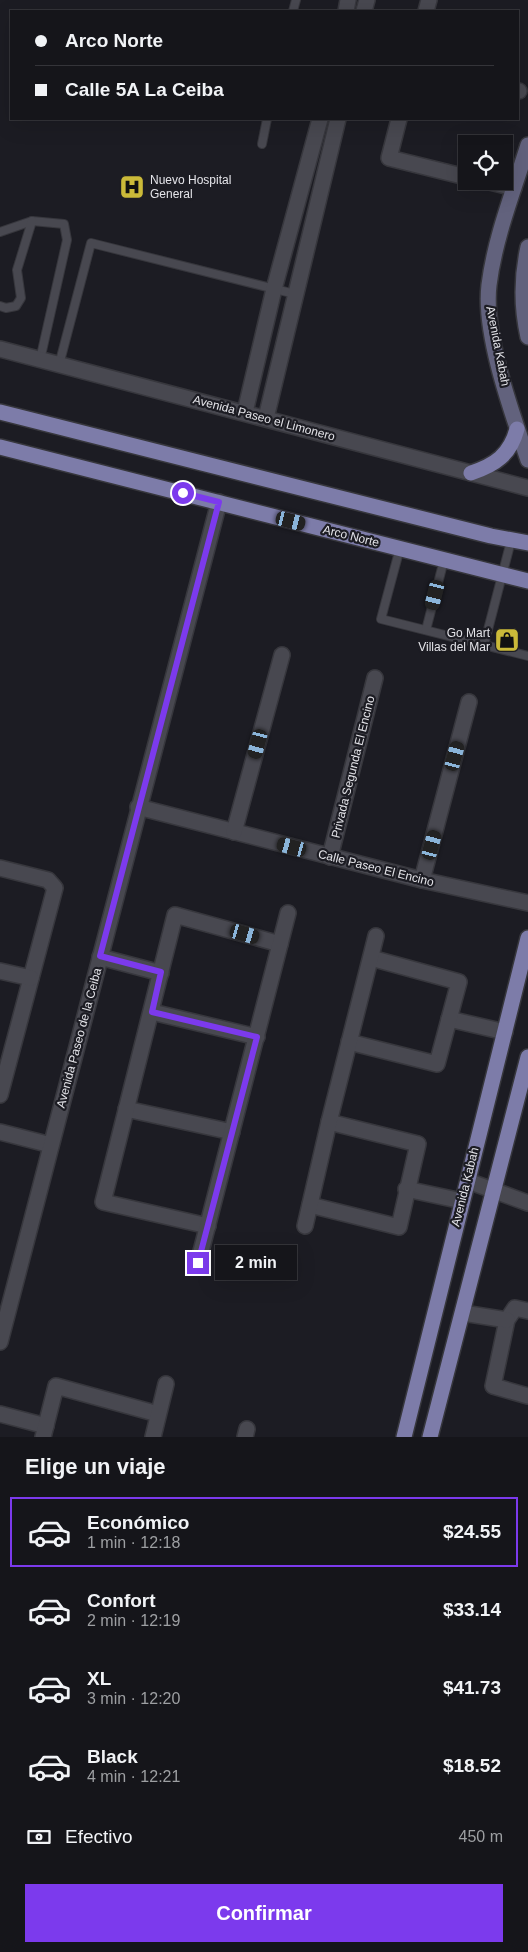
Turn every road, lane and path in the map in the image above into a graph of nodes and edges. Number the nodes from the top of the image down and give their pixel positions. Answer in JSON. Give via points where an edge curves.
{"nodes":[{"id":1,"x":268,"y":120,"type":"edge"},
{"id":2,"x":320,"y":120,"type":"edge"},
{"id":3,"x":338,"y":120,"type":"edge"},
{"id":4,"x":399,"y":120,"type":"edge"},
{"id":5,"x":262,"y":144,"type":"dead end"},
{"id":6,"x":528,"y":145,"type":"edge"},
{"id":7,"x":458,"y":175,"type":"edge"},
{"id":8,"x":514,"y":188,"type":"joint"},
{"id":9,"x":32,"y":221,"type":"junction"},
{"id":10,"x":0,"y":232,"type":"edge"},
{"id":11,"x":528,"y":247,"type":"edge"},
{"id":12,"x":274,"y":289,"type":"junction"},
{"id":13,"x":295,"y":294,"type":"junction"},
{"id":14,"x":0,"y":306,"type":"edge"},
{"id":15,"x":528,"y":337,"type":"edge"},
{"id":16,"x":0,"y":349,"type":"edge"},
{"id":17,"x":40,"y":360,"type":"junction"},
{"id":18,"x":59,"y":365,"type":"junction"},
{"id":19,"x":0,"y":412,"type":"edge"},
{"id":20,"x":244,"y":412,"type":"junction"},
{"id":21,"x":266,"y":418,"type":"junction"},
{"id":22,"x":518,"y":430,"type":"junction"},
{"id":23,"x":0,"y":447,"type":"edge"},
{"id":24,"x":528,"y":460,"type":"edge"},
{"id":25,"x":471,"y":473,"type":"junction"},
{"id":26,"x":528,"y":488,"type":"edge"},
{"id":27,"x":219,"y":502,"type":"junction"},
{"id":28,"x":511,"y":541,"type":"junction"},
{"id":29,"x":528,"y":543,"type":"edge"},
{"id":30,"x":400,"y":548,"type":"junction"},
{"id":31,"x":444,"y":560,"type":"junction"},
{"id":32,"x":503,"y":575,"type":"junction"},
{"id":33,"x":528,"y":581,"type":"edge"},
{"id":34,"x":426,"y":630,"type":"junction"},
{"id":35,"x":484,"y":645,"type":"junction"},
{"id":36,"x":282,"y":655,"type":"dead end"},
{"id":37,"x":528,"y":656,"type":"edge"},
{"id":38,"x":375,"y":678,"type":"dead end"},
{"id":39,"x":470,"y":702,"type":"dead end"},
{"id":40,"x":138,"y":807,"type":"junction"},
{"id":41,"x":234,"y":832,"type":"junction"},
{"id":42,"x":330,"y":857,"type":"junction"},
{"id":43,"x":0,"y":868,"type":"edge"},
{"id":44,"x":422,"y":880,"type":"junction"},
{"id":45,"x":528,"y":903,"type":"edge"},
{"id":46,"x":288,"y":913,"type":"dead end"},
{"id":47,"x":376,"y":936,"type":"dead end"},
{"id":48,"x":528,"y":938,"type":"edge"},
{"id":49,"x":280,"y":944,"type":"junction"},
{"id":50,"x":100,"y":956,"type":"junction"},
{"id":51,"x":371,"y":958,"type":"junction"},
{"id":52,"x":0,"y":971,"type":"edge"},
{"id":53,"x":161,"y":972,"type":"junction"},
{"id":54,"x":31,"y":978,"type":"junction"},
{"id":55,"x":152,"y":1012,"type":"junction"},
{"id":56,"x":449,"y":1019,"type":"junction"},
{"id":57,"x":505,"y":1032,"type":"junction"},
{"id":58,"x":257,"y":1037,"type":"junction"},
{"id":59,"x":349,"y":1042,"type":"junction"},
{"id":60,"x":528,"y":1056,"type":"edge"},
{"id":61,"x":3,"y":1069,"type":"edge"},
{"id":62,"x":0,"y":1095,"type":"edge"},
{"id":63,"x":126,"y":1109,"type":"junction"},
{"id":64,"x":329,"y":1122,"type":"junction"},
{"id":65,"x":0,"y":1132,"type":"edge"},
{"id":66,"x":232,"y":1132,"type":"junction"},
{"id":67,"x":51,"y":1145,"type":"junction"},
{"id":68,"x":468,"y":1181,"type":"junction"},
{"id":69,"x":406,"y":1189,"type":"junction"},
{"id":70,"x":494,"y":1189,"type":"junction"},
{"id":71,"x":462,"y":1201,"type":"junction"},
{"id":72,"x":528,"y":1203,"type":"edge"},
{"id":73,"x":310,"y":1205,"type":"junction"},
{"id":74,"x":208,"y":1226,"type":"junction"},
{"id":75,"x":305,"y":1226,"type":"dead end"},
{"id":76,"x":198,"y":1263,"type":"dead end"},
{"id":77,"x":528,"y":1311,"type":"edge"},
{"id":78,"x":3,"y":1312,"type":"edge"},
{"id":79,"x":463,"y":1313,"type":"junction"},
{"id":80,"x":507,"y":1320,"type":"junction"},
{"id":81,"x":0,"y":1342,"type":"edge"},
{"id":82,"x":166,"y":1384,"type":"dead end"},
{"id":83,"x":528,"y":1396,"type":"edge"},
{"id":84,"x":0,"y":1414,"type":"edge"},
{"id":85,"x":158,"y":1414,"type":"junction"},
{"id":86,"x":45,"y":1431,"type":"edge"},
{"id":87,"x":153,"y":1437,"type":"edge"},
{"id":88,"x":404,"y":1437,"type":"edge"},
{"id":89,"x":430,"y":1437,"type":"edge"}],
"edges":[{"from":1,"to":5,"type":"lane"},
{"from":2,"to":12,"type":"street"},
{"from":3,"to":13,"type":"street"},
{"from":4,"to":7,"type":"street","via":[[389,158]]},
{"from":6,"to":8,"type":"main road","name":"Avenida Kabah"},
{"from":8,"to":22,"type":"main road","name":"Avenida Kabah","via":[[494,258],[489,294],[500,371]]},
{"from":9,"to":10,"type":"lane"},
{"from":9,"to":14,"type":"lane","via":[[17,270],[21,298],[16,306]]},
{"from":9,"to":17,"type":"lane","via":[[64,224],[67,240]]},
{"from":11,"to":15,"type":"main road","via":[[522,312]]},
{"from":12,"to":13,"type":"lane"},
{"from":12,"to":18,"type":"lane","via":[[90,243]]},
{"from":12,"to":20,"type":"street"},
{"from":13,"to":21,"type":"street"},
{"from":16,"to":17,"type":"street","name":"Avenida Paseo el Limonero"},
{"from":17,"to":18,"type":"street","name":"Avenida Paseo el Limonero"},
{"from":18,"to":20,"type":"street","name":"Avenida Paseo el Limonero"},
{"from":19,"to":28,"type":"main road"},
{"from":20,"to":21,"type":"street","name":"Avenida Paseo el Limonero"},
{"from":21,"to":25,"type":"street","name":"Avenida Paseo el Limonero"},
{"from":22,"to":24,"type":"main road","name":"Avenida Kabah"},
{"from":22,"to":25,"type":"main road","via":[[499,460]]},
{"from":23,"to":27,"type":"main road","name":"Arco Norte"},
{"from":25,"to":26,"type":"street","name":"Avenida Paseo el Limonero"},
{"from":27,"to":30,"type":"main road","name":"Arco Norte"},
{"from":27,"to":40,"type":"street","name":"Avenida Paseo de la Ceiba"},
{"from":28,"to":29,"type":"main road"},
{"from":28,"to":32,"type":"lane"},
{"from":30,"to":31,"type":"main road","name":"Arco Norte"},
{"from":30,"to":34,"type":"lane","via":[[381,619]]},
{"from":31,"to":32,"type":"main road","name":"Arco Norte"},
{"from":31,"to":34,"type":"lane"},
{"from":32,"to":33,"type":"main road","name":"Arco Norte"},
{"from":32,"to":35,"type":"lane"},
{"from":34,"to":35,"type":"lane"},
{"from":35,"to":37,"type":"lane"},
{"from":36,"to":41,"type":"street"},
{"from":38,"to":42,"type":"street","name":"Privada Segunda El Encino"},
{"from":39,"to":44,"type":"street"},
{"from":40,"to":41,"type":"street","name":"Calle Paseo El Encino"},
{"from":40,"to":50,"type":"street","name":"Avenida Paseo de la Ceiba"},
{"from":41,"to":42,"type":"street","name":"Calle Paseo El Encino"},
{"from":42,"to":44,"type":"street","name":"Calle Paseo El Encino"},
{"from":43,"to":54,"type":"street","via":[[48,880],[54,888]]},
{"from":44,"to":45,"type":"street","name":"Calle Paseo El Encino"},
{"from":46,"to":49,"type":"street"},
{"from":47,"to":51,"type":"street"},
{"from":48,"to":57,"type":"main road","name":"Avenida Kabah"},
{"from":49,"to":53,"type":"street","via":[[176,915]]},
{"from":49,"to":58,"type":"street"},
{"from":50,"to":53,"type":"street"},
{"from":50,"to":67,"type":"street","name":"Avenida Paseo de la Ceiba"},
{"from":51,"to":56,"type":"street","via":[[459,982]]},
{"from":51,"to":59,"type":"street"},
{"from":52,"to":54,"type":"street"},
{"from":53,"to":55,"type":"street"},
{"from":54,"to":61,"type":"street"},
{"from":55,"to":58,"type":"street"},
{"from":55,"to":63,"type":"street"},
{"from":56,"to":57,"type":"street"},
{"from":56,"to":59,"type":"street","via":[[437,1064]]},
{"from":57,"to":68,"type":"main road","name":"Avenida Kabah"},
{"from":58,"to":66,"type":"street"},
{"from":59,"to":64,"type":"street"},
{"from":60,"to":70,"type":"main road"},
{"from":61,"to":62,"type":"street"},
{"from":63,"to":66,"type":"street"},
{"from":63,"to":74,"type":"street","via":[[103,1202]]},
{"from":64,"to":69,"type":"street","via":[[418,1144]]},
{"from":64,"to":73,"type":"street"},
{"from":65,"to":67,"type":"street"},
{"from":66,"to":74,"type":"street"},
{"from":67,"to":78,"type":"street","name":"Avenida Paseo de la Ceiba"},
{"from":68,"to":70,"type":"street"},
{"from":68,"to":71,"type":"main road","name":"Avenida Kabah"},
{"from":69,"to":71,"type":"street"},
{"from":69,"to":73,"type":"street","via":[[399,1227]]},
{"from":70,"to":72,"type":"street"},
{"from":70,"to":79,"type":"main road"},
{"from":71,"to":88,"type":"main road","name":"Avenida Kabah"},
{"from":73,"to":75,"type":"street"},
{"from":74,"to":76,"type":"street"},
{"from":77,"to":80,"type":"street","via":[[514,1308]]},
{"from":78,"to":81,"type":"street","name":"Avenida Paseo de la Ceiba"},
{"from":79,"to":80,"type":"street"},
{"from":79,"to":89,"type":"main road"},
{"from":80,"to":83,"type":"street","via":[[493,1386]]},
{"from":82,"to":85,"type":"street"},
{"from":84,"to":86,"type":"street"},
{"from":85,"to":86,"type":"street","via":[[56,1386]]},
{"from":85,"to":87,"type":"street"}]}
